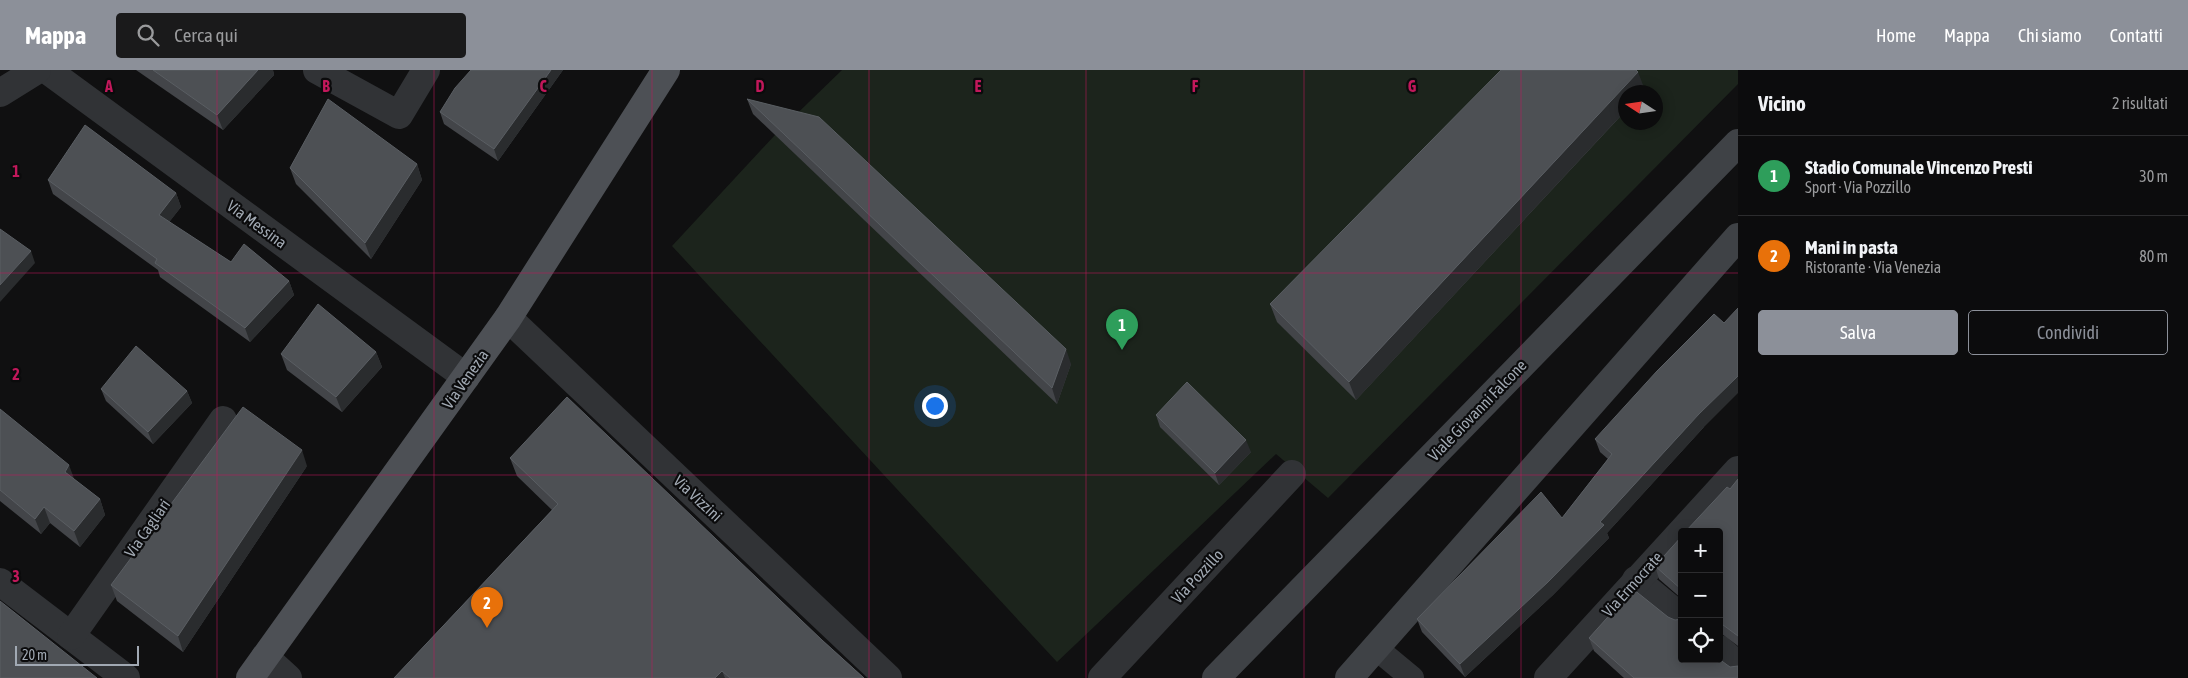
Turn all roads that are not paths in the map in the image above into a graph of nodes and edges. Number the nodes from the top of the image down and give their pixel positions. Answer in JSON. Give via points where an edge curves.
{"nodes":[{"id":1,"x":37,"y":70,"type":"edge"},
{"id":2,"x":47,"y":70,"type":"edge"},
{"id":3,"x":316,"y":70,"type":"edge"},
{"id":4,"x":426,"y":70,"type":"edge"},
{"id":5,"x":666,"y":70,"type":"edge"},
{"id":6,"x":0,"y":93,"type":"edge"},
{"id":7,"x":1738,"y":143,"type":"edge"},
{"id":8,"x":1738,"y":237,"type":"edge"},
{"id":9,"x":508,"y":318,"type":"junction"},
{"id":10,"x":466,"y":377,"type":"junction"},
{"id":11,"x":223,"y":420,"type":"dead end"},
{"id":12,"x":1292,"y":474,"type":"dead end"},
{"id":13,"x":1735,"y":478,"type":"edge"},
{"id":14,"x":1636,"y":580,"type":"junction"},
{"id":15,"x":0,"y":582,"type":"edge"},
{"id":16,"x":1678,"y":615,"type":"edge"},
{"id":17,"x":71,"y":636,"type":"junction"},
{"id":18,"x":1377,"y":649,"type":"junction"},
{"id":19,"x":1723,"y":652,"type":"edge"},
{"id":20,"x":1738,"y":665,"type":"edge"},
{"id":21,"x":258,"y":668,"type":"edge"},
{"id":22,"x":126,"y":678,"type":"edge"},
{"id":23,"x":288,"y":678,"type":"edge"},
{"id":24,"x":888,"y":678,"type":"edge"},
{"id":25,"x":1102,"y":678,"type":"edge"},
{"id":26,"x":1216,"y":678,"type":"edge"},
{"id":27,"x":1349,"y":678,"type":"edge"},
{"id":28,"x":1412,"y":678,"type":"edge"},
{"id":29,"x":1548,"y":678,"type":"edge"}],
"edges":[{"from":1,"to":6,"type":"street"},
{"from":2,"to":10,"type":"street","name":"Via Messina"},
{"from":3,"to":4,"type":"street","via":[[399,115]]},
{"from":5,"to":9,"type":"main road","name":"Via Venezia"},
{"from":7,"to":26,"type":"street","name":"Viale Giovanni Falcone"},
{"from":8,"to":18,"type":"street"},
{"from":9,"to":10,"type":"main road","name":"Via Venezia"},
{"from":9,"to":24,"type":"street","name":"Via Vizzini"},
{"from":10,"to":21,"type":"main road","name":"Via Venezia"},
{"from":11,"to":17,"type":"street","name":"Via Cagliari"},
{"from":12,"to":25,"type":"street","name":"Via Pozzillo"},
{"from":13,"to":14,"type":"street","name":"Via Ermocrate"},
{"from":14,"to":16,"type":"street"},
{"from":14,"to":29,"type":"street","name":"Via Ermocrate"},
{"from":15,"to":17,"type":"street"},
{"from":17,"to":22,"type":"street"},
{"from":18,"to":27,"type":"street"},
{"from":18,"to":28,"type":"lane"},
{"from":19,"to":20,"type":"street"},
{"from":21,"to":23,"type":"street"}]}
